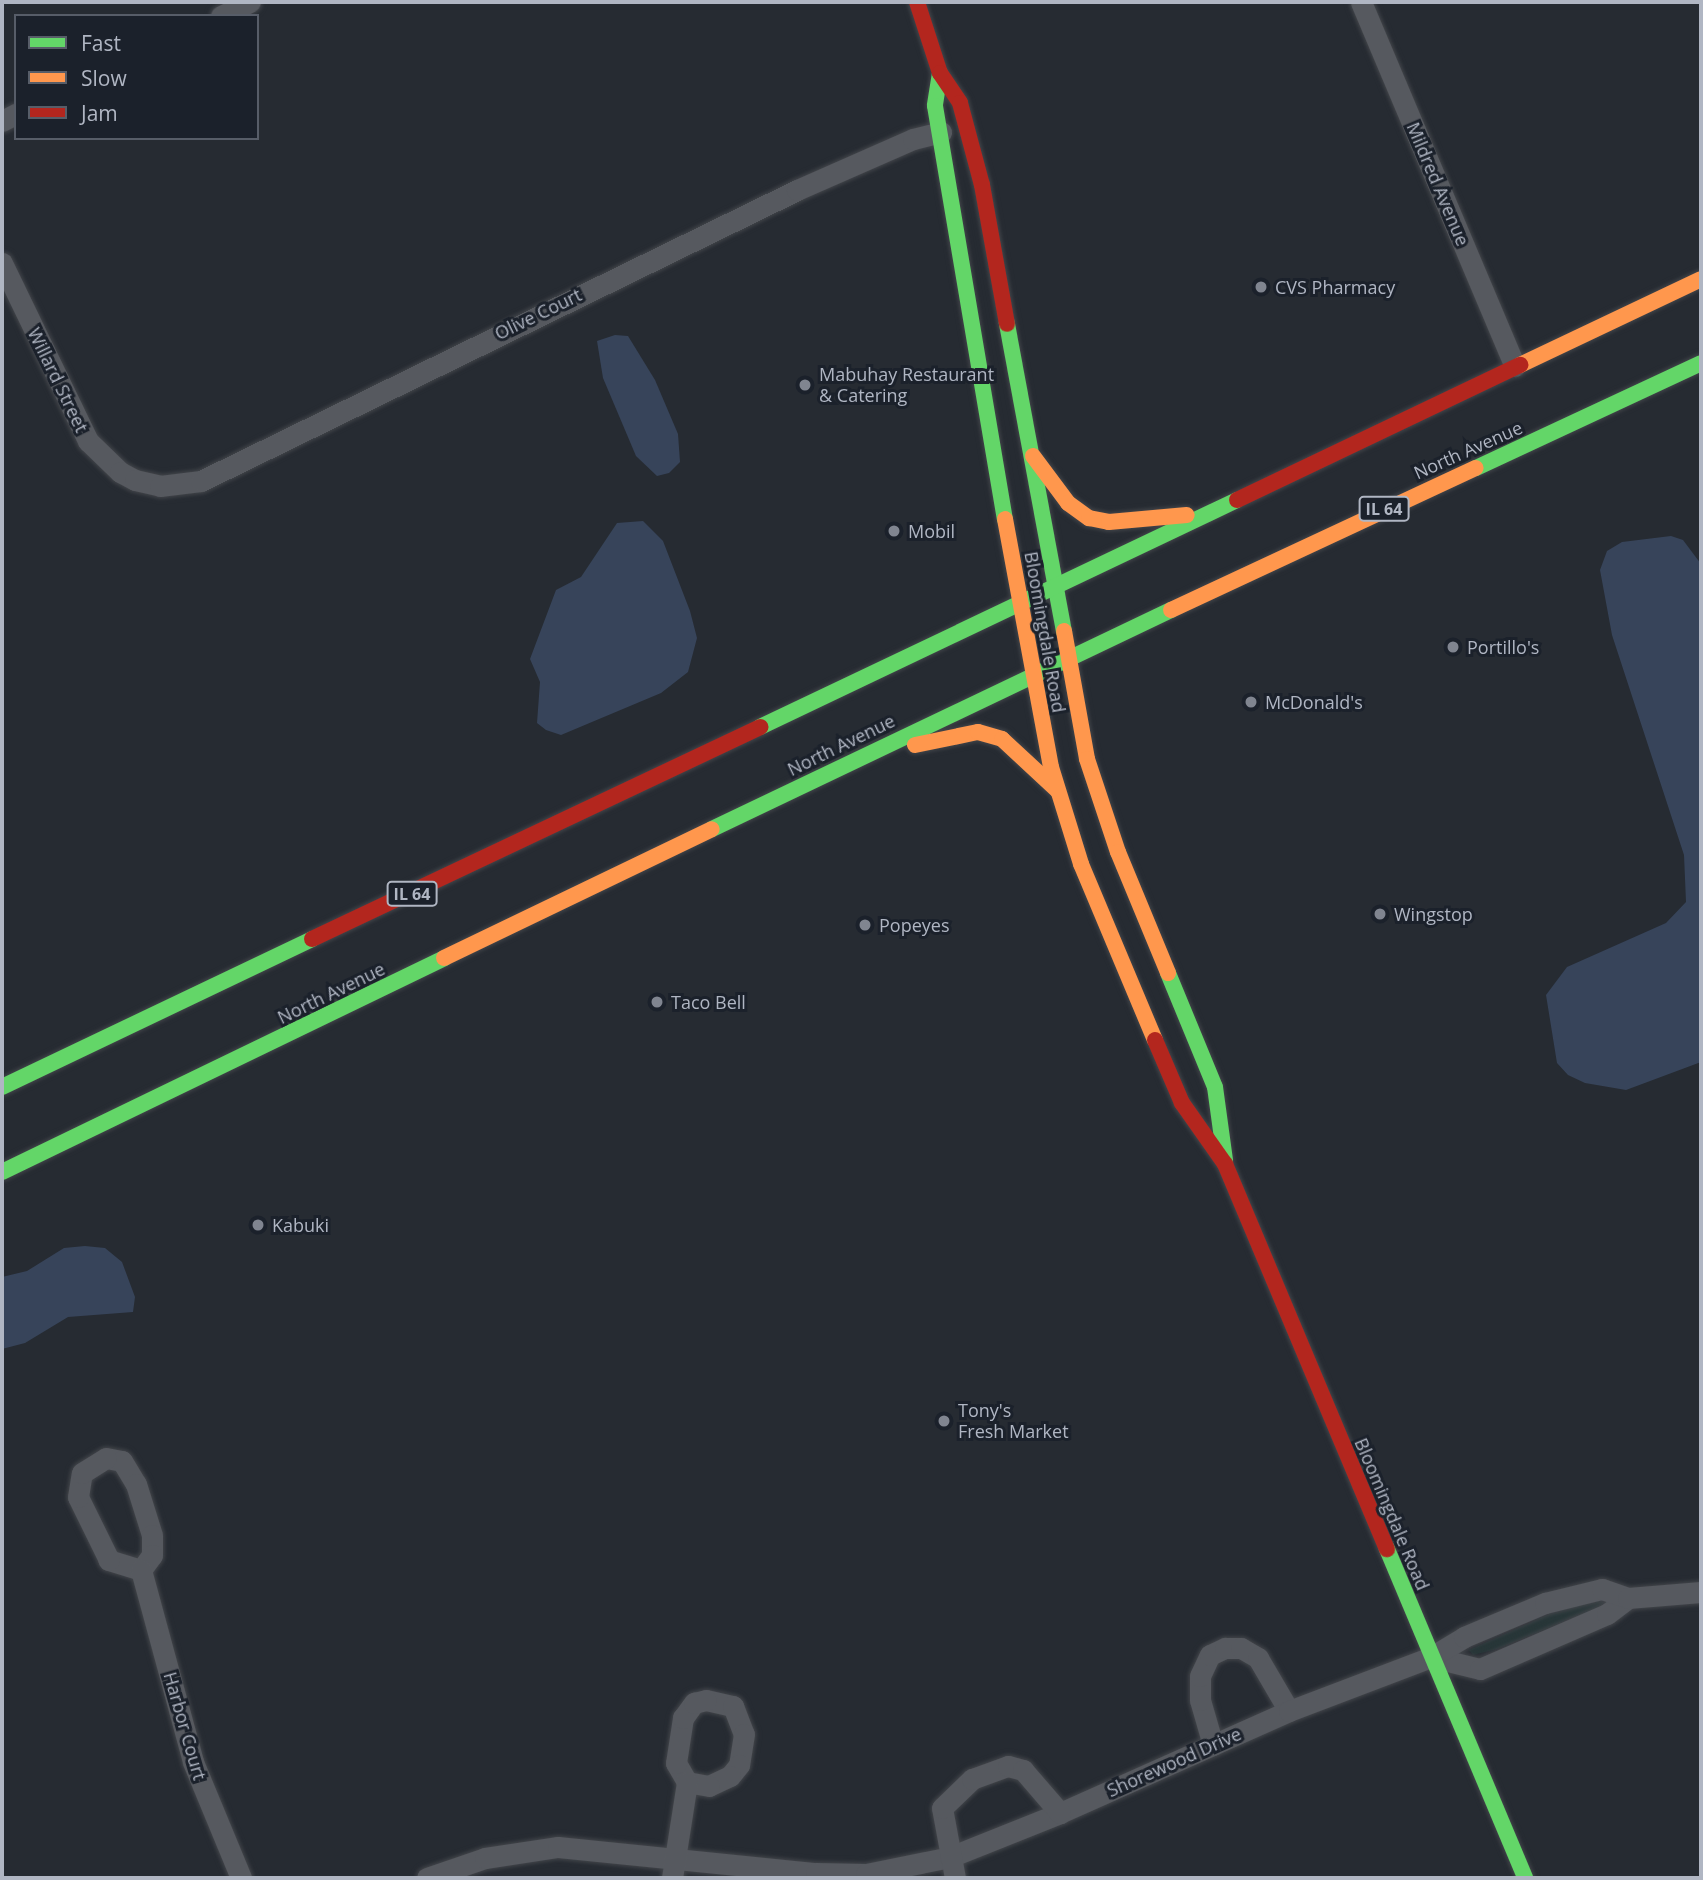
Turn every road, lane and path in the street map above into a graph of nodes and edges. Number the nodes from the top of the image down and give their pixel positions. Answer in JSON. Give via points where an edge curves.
{"nodes":[{"id":1,"x":250,"y":2,"type":"edge"},
{"id":2,"x":917,"y":2,"type":"edge"},
{"id":3,"x":1361,"y":2,"type":"edge"},
{"id":4,"x":225,"y":14,"type":"edge"},
{"id":5,"x":940,"y":74,"type":"junction"},
{"id":6,"x":941,"y":132,"type":"junction"},
{"id":7,"x":2,"y":263,"type":"edge"},
{"id":8,"x":1701,"y":279,"type":"edge"},
{"id":9,"x":1701,"y":363,"type":"edge"},
{"id":10,"x":1516,"y":366,"type":"junction"},
{"id":11,"x":1033,"y":456,"type":"junction"},
{"id":12,"x":135,"y":480,"type":"joint"},
{"id":13,"x":1203,"y":514,"type":"junction"},
{"id":14,"x":1054,"y":585,"type":"junction"},
{"id":15,"x":1020,"y":601,"type":"junction"},
{"id":16,"x":1068,"y":657,"type":"junction"},
{"id":17,"x":1031,"y":675,"type":"junction"},
{"id":18,"x":842,"y":766,"type":"junction"},
{"id":19,"x":1058,"y":791,"type":"junction"},
{"id":20,"x":2,"y":1087,"type":"edge"},
{"id":21,"x":1225,"y":1164,"type":"junction"},
{"id":22,"x":2,"y":1172,"type":"edge"},
{"id":23,"x":141,"y":1570,"type":"junction"},
{"id":24,"x":1701,"y":1592,"type":"edge"},
{"id":25,"x":1628,"y":1598,"type":"junction"},
{"id":26,"x":1432,"y":1657,"type":"junction"},
{"id":27,"x":1289,"y":1711,"type":"junction"},
{"id":28,"x":1213,"y":1745,"type":"junction"},
{"id":29,"x":687,"y":1782,"type":"dead end"},
{"id":30,"x":1060,"y":1813,"type":"junction"},
{"id":31,"x":950,"y":1857,"type":"junction"},
{"id":32,"x":673,"y":1869,"type":"edge"},
{"id":33,"x":866,"y":1876,"type":"edge"},
{"id":34,"x":241,"y":1878,"type":"edge"},
{"id":35,"x":427,"y":1878,"type":"edge"},
{"id":36,"x":955,"y":1878,"type":"edge"},
{"id":37,"x":1525,"y":1878,"type":"edge"}],
"edges":[{"from":1,"to":4,"type":"street"},
{"from":2,"to":5,"type":"main road","name":"Bloomingdale Road"},
{"from":3,"to":10,"type":"street","name":"Mildred Avenue"},
{"from":5,"to":6,"type":"main road","name":"Bloomingdale Road","via":[[935,106]]},
{"from":5,"to":11,"type":"main road","name":"Bloomingdale Road","via":[[960,103],[974,148]]},
{"from":6,"to":12,"type":"street","name":"Olive Court","via":[[913,139],[797,190],[201,481],[160,486]]},
{"from":6,"to":15,"type":"main road","name":"Bloomingdale Road"},
{"from":7,"to":12,"type":"street","name":"Willard Street","via":[[88,441]]},
{"from":8,"to":10,"type":"main road","number":"IL 64"},
{"from":9,"to":16,"type":"main road","name":"North Avenue","number":"IL 64"},
{"from":10,"to":13,"type":"main road","number":"IL 64"},
{"from":11,"to":13,"type":"main road","via":[[1069,503],[1089,518],[1110,522]]},
{"from":11,"to":14,"type":"main road","name":"Bloomingdale Road"},
{"from":13,"to":14,"type":"main road","number":"IL 64"},
{"from":14,"to":15,"type":"main road","number":"IL 64"},
{"from":14,"to":16,"type":"main road","name":"Bloomingdale Road"},
{"from":15,"to":17,"type":"main road","name":"Bloomingdale Road"},
{"from":15,"to":20,"type":"main road","number":"IL 64"},
{"from":16,"to":17,"type":"main road","name":"North Avenue","number":"IL 64"},
{"from":16,"to":21,"type":"main road","name":"Bloomingdale Road","via":[[1096,791],[1215,1087]]},
{"from":17,"to":18,"type":"main road","name":"North Avenue","number":"IL 64"},
{"from":17,"to":19,"type":"main road","name":"Bloomingdale Road"},
{"from":18,"to":19,"type":"main road","via":[[978,732],[1009,743]]},
{"from":18,"to":22,"type":"main road","name":"North Avenue","number":"IL 64"},
{"from":19,"to":21,"type":"main road","name":"Bloomingdale Road","via":[[1081,863],[1182,1104]]},
{"from":21,"to":26,"type":"main road","name":"Bloomingdale Road"},
{"from":23,"to":23,"type":"street","via":[[152,1555],[152,1535],[136,1484],[122,1461],[106,1458],[82,1473],[78,1497],[108,1560]]},
{"from":23,"to":34,"type":"street","name":"Harbor Court","via":[[192,1762]]},
{"from":24,"to":25,"type":"street","name":"Shorewood Drive"},
{"from":25,"to":26,"type":"street","name":"Shorewood Drive","via":[[1602,1589],[1575,1593],[1464,1637]]},
{"from":25,"to":26,"type":"street","via":[[1606,1615],[1479,1670]]},
{"from":26,"to":27,"type":"street","name":"Shorewood Drive"},
{"from":26,"to":37,"type":"main road","name":"Bloomingdale Road"},
{"from":27,"to":28,"type":"street","name":"Shorewood Drive"},
{"from":27,"to":28,"type":"street","via":[[1260,1661],[1241,1648],[1225,1648],[1210,1655],[1200,1676],[1200,1700]]},
{"from":28,"to":30,"type":"street","name":"Shorewood Drive"},
{"from":29,"to":32,"type":"street"},
{"from":30,"to":31,"type":"street","name":"Shorewood Drive"},
{"from":30,"to":31,"type":"street","via":[[1040,1784],[1023,1770],[990,1770],[955,1791],[942,1808]]},
{"from":31,"to":33,"type":"street","name":"Shorewood Drive"},
{"from":31,"to":36,"type":"street"},
{"from":32,"to":33,"type":"street","name":"Shorewood Drive"},
{"from":32,"to":35,"type":"street","name":"Shorewood Drive","via":[[558,1847],[485,1858]]}]}
